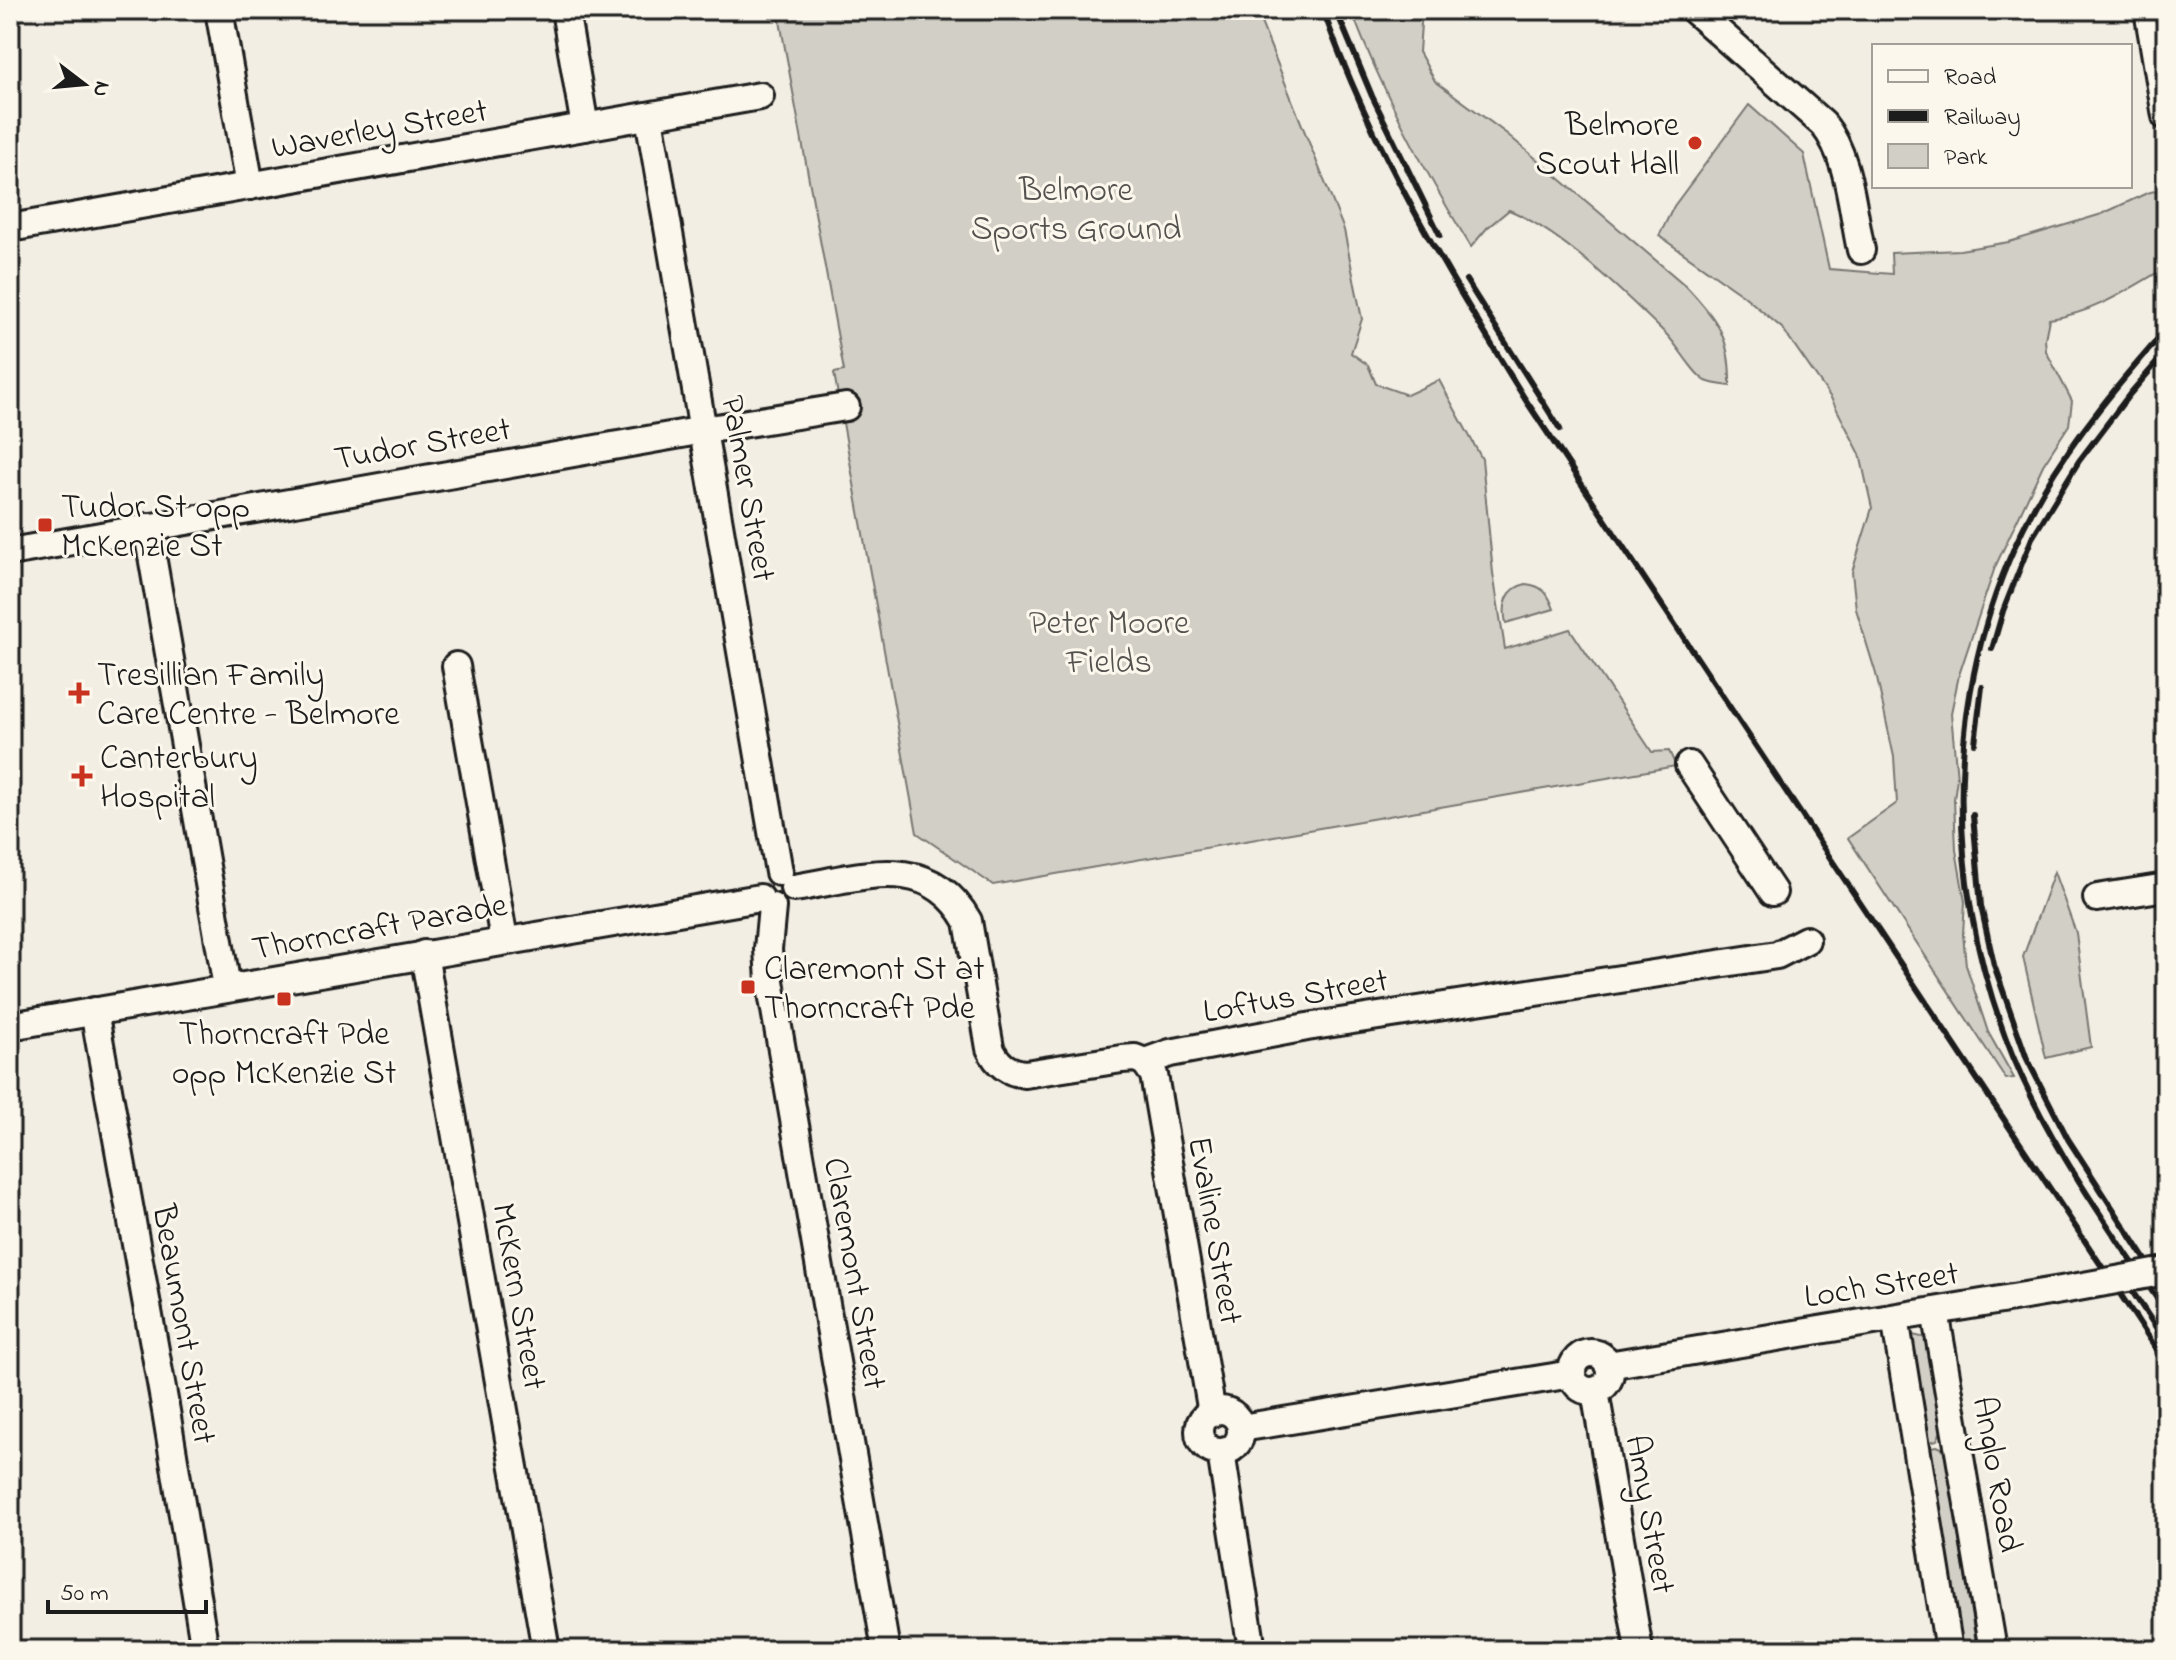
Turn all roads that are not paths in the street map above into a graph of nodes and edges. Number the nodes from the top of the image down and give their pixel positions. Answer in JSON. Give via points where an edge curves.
{"nodes":[{"id":1,"x":219,"y":10,"type":"edge"},
{"id":2,"x":565,"y":10,"type":"edge"},
{"id":3,"x":1694,"y":10,"type":"edge"},
{"id":4,"x":2148,"y":10,"type":"edge"},
{"id":5,"x":760,"y":96,"type":"dead end"},
{"id":6,"x":2166,"y":116,"type":"edge"},
{"id":7,"x":649,"y":117,"type":"junction"},
{"id":8,"x":585,"y":127,"type":"junction"},
{"id":9,"x":250,"y":186,"type":"junction"},
{"id":10,"x":10,"y":228,"type":"edge"},
{"id":11,"x":1861,"y":250,"type":"dead end"},
{"id":12,"x":846,"y":407,"type":"dead end"},
{"id":13,"x":704,"y":430,"type":"junction"},
{"id":14,"x":147,"y":527,"type":"junction"},
{"id":15,"x":10,"y":552,"type":"edge"},
{"id":16,"x":456,"y":666,"type":"dead end"},
{"id":17,"x":1689,"y":765,"type":"dead end"},
{"id":18,"x":786,"y":880,"type":"junction"},
{"id":19,"x":2166,"y":887,"type":"edge"},
{"id":20,"x":1773,"y":892,"type":"dead end"},
{"id":21,"x":2097,"y":898,"type":"dead end"},
{"id":22,"x":766,"y":902,"type":"junction"},
{"id":23,"x":504,"y":940,"type":"junction"},
{"id":24,"x":1806,"y":940,"type":"dead end"},
{"id":25,"x":424,"y":954,"type":"junction"},
{"id":26,"x":227,"y":987,"type":"junction"},
{"id":27,"x":94,"y":1011,"type":"junction"},
{"id":28,"x":10,"y":1026,"type":"edge"},
{"id":29,"x":1145,"y":1062,"type":"junction"},
{"id":30,"x":2166,"y":1271,"type":"edge"},
{"id":31,"x":1935,"y":1311,"type":"junction"},
{"id":32,"x":1895,"y":1318,"type":"junction"},
{"id":33,"x":1608,"y":1365,"type":"junction"},
{"id":34,"x":1572,"y":1374,"type":"junction"},
{"id":35,"x":1595,"y":1391,"type":"junction"},
{"id":36,"x":1212,"y":1413,"type":"junction"},
{"id":37,"x":1241,"y":1428,"type":"junction"},
{"id":38,"x":1221,"y":1452,"type":"junction"},
{"id":39,"x":205,"y":1650,"type":"edge"},
{"id":40,"x":546,"y":1650,"type":"edge"},
{"id":41,"x":886,"y":1650,"type":"edge"},
{"id":42,"x":1252,"y":1650,"type":"edge"},
{"id":43,"x":1639,"y":1650,"type":"edge"},
{"id":44,"x":1949,"y":1650,"type":"edge"},
{"id":45,"x":1993,"y":1650,"type":"edge"}],
"edges":[{"from":1,"to":9,"type":"street"},
{"from":2,"to":8,"type":"street"},
{"from":3,"to":11,"type":"street","via":[[1833,137]]},
{"from":4,"to":6,"type":"street"},
{"from":5,"to":7,"type":"street","name":"Waverley Street"},
{"from":7,"to":8,"type":"street","name":"Waverley Street"},
{"from":7,"to":13,"type":"street","name":"Palmer Street"},
{"from":8,"to":9,"type":"street","name":"Waverley Street"},
{"from":9,"to":10,"type":"street","name":"Waverley Street"},
{"from":12,"to":13,"type":"street","name":"Tudor Street"},
{"from":13,"to":14,"type":"street","name":"Tudor Street"},
{"from":13,"to":18,"type":"street","name":"Palmer Street"},
{"from":14,"to":15,"type":"street","name":"Tudor Street"},
{"from":14,"to":26,"type":"street"},
{"from":16,"to":23,"type":"street"},
{"from":17,"to":20,"type":"street"},
{"from":18,"to":22,"type":"street","via":[[788,903]]},
{"from":18,"to":29,"type":"street","name":"Loftus Street","via":[[909,874],[953,899],[968,921],[987,1036],[1000,1065],[1033,1074],[1122,1059]]},
{"from":19,"to":21,"type":"street"},
{"from":22,"to":23,"type":"street","name":"Thorncraft Parade"},
{"from":22,"to":41,"type":"street","name":"Claremont Street","via":[[770,981]]},
{"from":23,"to":25,"type":"street","name":"Thorncraft Parade"},
{"from":24,"to":29,"type":"street","name":"Loftus Street","via":[[1777,955],[1307,1027]]},
{"from":25,"to":26,"type":"street","name":"Thorncraft Parade"},
{"from":25,"to":40,"type":"street","name":"McKern Street"},
{"from":26,"to":27,"type":"street","name":"Thorncraft Parade"},
{"from":27,"to":28,"type":"street","name":"Thorncraft Parade"},
{"from":27,"to":39,"type":"street","name":"Beaumont Street"},
{"from":29,"to":36,"type":"street","name":"Evaline Street","via":[[1154,1075]]},
{"from":30,"to":31,"type":"street","name":"Loch Street","bridge":true},
{"from":31,"to":32,"type":"street","name":"Loch Street"},
{"from":31,"to":45,"type":"street","name":"Anglo Road"},
{"from":32,"to":33,"type":"street","name":"Loch Street"},
{"from":32,"to":44,"type":"street"},
{"from":33,"to":34,"type":"street","via":[[1601,1356],[1589,1354],[1579,1358]]},
{"from":33,"to":35,"type":"street","via":[[1608,1378]]},
{"from":34,"to":35,"type":"street","via":[[1580,1387]]},
{"from":34,"to":37,"type":"street"},
{"from":35,"to":43,"type":"street","name":"Amy Street"},
{"from":36,"to":37,"type":"street","via":[[1230,1413]]},
{"from":36,"to":38,"type":"street","via":[[1201,1422],[1200,1436],[1208,1448]]},
{"from":37,"to":38,"type":"street","via":[[1238,1442]]},
{"from":38,"to":42,"type":"street"}]}
